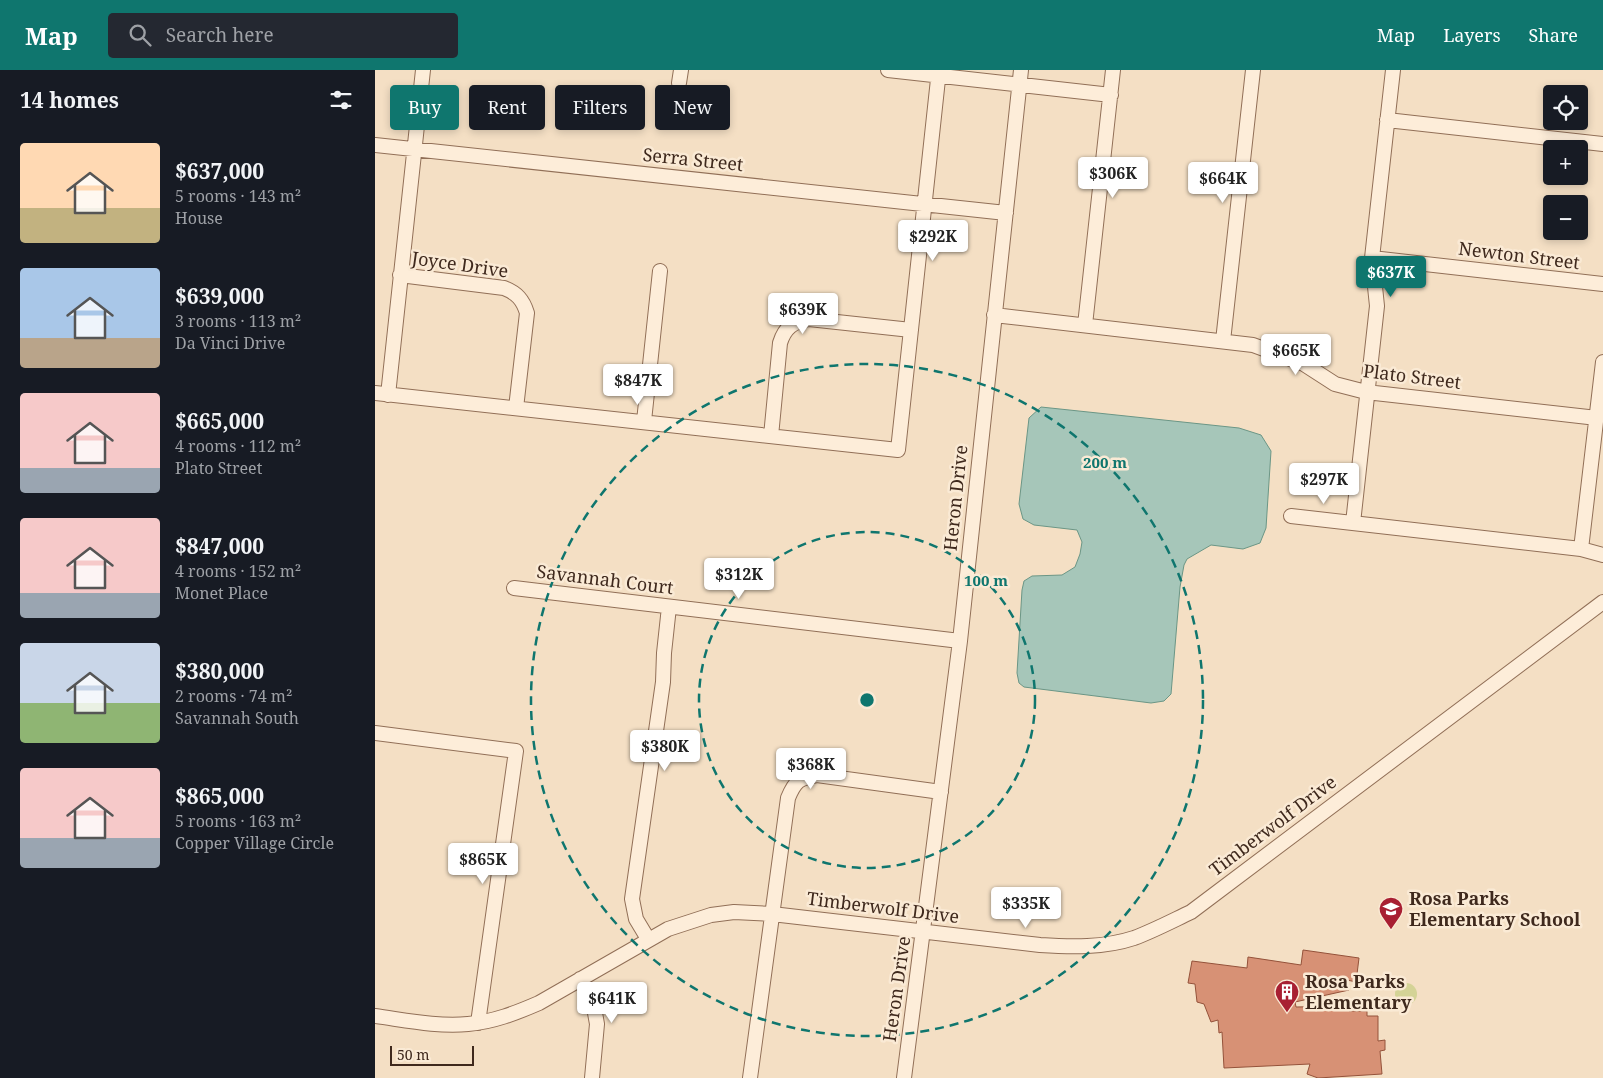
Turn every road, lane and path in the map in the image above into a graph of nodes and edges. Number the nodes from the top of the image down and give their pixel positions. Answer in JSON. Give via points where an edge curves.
{"nodes":[{"id":1,"x":423,"y":70,"type":"edge"},
{"id":2,"x":888,"y":70,"type":"edge"},
{"id":3,"x":1021,"y":70,"type":"edge"},
{"id":4,"x":1113,"y":70,"type":"edge"},
{"id":5,"x":1253,"y":70,"type":"edge"},
{"id":6,"x":1393,"y":70,"type":"edge"},
{"id":7,"x":939,"y":73,"type":"edge"},
{"id":8,"x":1019,"y":85,"type":"junction"},
{"id":9,"x":1111,"y":95,"type":"junction"},
{"id":10,"x":1387,"y":120,"type":"junction"},
{"id":11,"x":1603,"y":144,"type":"edge"},
{"id":12,"x":375,"y":145,"type":"edge"},
{"id":13,"x":414,"y":150,"type":"junction"},
{"id":14,"x":925,"y":204,"type":"junction"},
{"id":15,"x":1006,"y":213,"type":"junction"},
{"id":16,"x":1372,"y":258,"type":"junction"},
{"id":17,"x":660,"y":271,"type":"dead end"},
{"id":18,"x":401,"y":276,"type":"junction"},
{"id":19,"x":1603,"y":284,"type":"edge"},
{"id":20,"x":994,"y":315,"type":"junction"},
{"id":21,"x":1085,"y":325,"type":"junction"},
{"id":22,"x":911,"y":330,"type":"junction"},
{"id":23,"x":1223,"y":341,"type":"junction"},
{"id":24,"x":1603,"y":362,"type":"edge"},
{"id":25,"x":1366,"y":392,"type":"junction"},
{"id":26,"x":382,"y":394,"type":"edge"},
{"id":27,"x":516,"y":408,"type":"junction"},
{"id":28,"x":1597,"y":418,"type":"junction"},
{"id":29,"x":644,"y":422,"type":"junction"},
{"id":30,"x":771,"y":436,"type":"junction"},
{"id":31,"x":1291,"y":516,"type":"dead end"},
{"id":32,"x":1353,"y":523,"type":"junction"},
{"id":33,"x":1581,"y":549,"type":"junction"},
{"id":34,"x":1603,"y":555,"type":"edge"},
{"id":35,"x":513,"y":588,"type":"dead end"},
{"id":36,"x":1603,"y":602,"type":"edge"},
{"id":37,"x":669,"y":607,"type":"junction"},
{"id":38,"x":960,"y":641,"type":"junction"},
{"id":39,"x":375,"y":733,"type":"edge"},
{"id":40,"x":941,"y":792,"type":"junction"},
{"id":41,"x":772,"y":914,"type":"junction"},
{"id":42,"x":924,"y":932,"type":"junction"},
{"id":43,"x":648,"y":939,"type":"junction"},
{"id":44,"x":580,"y":979,"type":"junction"},
{"id":45,"x":375,"y":1016,"type":"edge"},
{"id":46,"x":478,"y":1023,"type":"junction"},
{"id":47,"x":592,"y":1078,"type":"edge"},
{"id":48,"x":750,"y":1078,"type":"edge"},
{"id":49,"x":904,"y":1078,"type":"edge"}],
"edges":[{"from":1,"to":13,"type":"street"},
{"from":2,"to":7,"type":"street"},
{"from":3,"to":8,"type":"street","name":"Heron Drive"},
{"from":4,"to":9,"type":"street"},
{"from":5,"to":23,"type":"street"},
{"from":6,"to":10,"type":"street"},
{"from":7,"to":8,"type":"street"},
{"from":7,"to":14,"type":"street"},
{"from":8,"to":9,"type":"street"},
{"from":8,"to":15,"type":"street","name":"Heron Drive"},
{"from":9,"to":21,"type":"street"},
{"from":10,"to":11,"type":"street"},
{"from":10,"to":16,"type":"street"},
{"from":12,"to":13,"type":"street","name":"Serra Street"},
{"from":13,"to":14,"type":"street","name":"Serra Street"},
{"from":13,"to":18,"type":"street"},
{"from":14,"to":15,"type":"street","name":"Serra Street"},
{"from":14,"to":22,"type":"street"},
{"from":15,"to":20,"type":"street","name":"Heron Drive"},
{"from":16,"to":19,"type":"street","name":"Newton Street"},
{"from":16,"to":25,"type":"street","via":[[1377,306]]},
{"from":17,"to":29,"type":"street"},
{"from":18,"to":26,"type":"street"},
{"from":18,"to":27,"type":"street","name":"Joyce Drive","via":[[504,288],[519,297],[527,313]]},
{"from":20,"to":21,"type":"street","name":"Plato Street"},
{"from":20,"to":38,"type":"street","name":"Heron Drive"},
{"from":21,"to":23,"type":"street","name":"Plato Street"},
{"from":22,"to":30,"type":"street","via":[[809,319],[790,325],[780,343]]},
{"from":22,"to":30,"type":"street","via":[[898,450]]},
{"from":23,"to":25,"type":"street","name":"Plato Street","via":[[1273,351],[1304,364],[1335,384]]},
{"from":24,"to":28,"type":"street"},
{"from":25,"to":28,"type":"street","name":"Plato Street"},
{"from":25,"to":32,"type":"street"},
{"from":26,"to":27,"type":"street"},
{"from":27,"to":29,"type":"street"},
{"from":28,"to":33,"type":"street"},
{"from":29,"to":30,"type":"street"},
{"from":31,"to":32,"type":"street"},
{"from":32,"to":33,"type":"street"},
{"from":33,"to":34,"type":"street"},
{"from":35,"to":37,"type":"street","name":"Savannah Court"},
{"from":36,"to":42,"type":"street","name":"Timberwolf Drive","via":[[1191,912],[1163,926],[1133,938],[1072,947]]},
{"from":37,"to":38,"type":"street","name":"Savannah Court"},
{"from":37,"to":43,"type":"street","via":[[663,682],[633,899],[636,919]]},
{"from":38,"to":40,"type":"street","name":"Heron Drive"},
{"from":39,"to":46,"type":"street","via":[[516,751]]},
{"from":40,"to":41,"type":"street","via":[[817,775],[796,782],[788,798]]},
{"from":40,"to":42,"type":"street","name":"Heron Drive"},
{"from":41,"to":42,"type":"street","name":"Timberwolf Drive"},
{"from":41,"to":43,"type":"street","name":"Timberwolf Drive","via":[[734,912],[711,915],[675,926]]},
{"from":41,"to":48,"type":"street"},
{"from":42,"to":49,"type":"street","name":"Heron Drive"},
{"from":43,"to":44,"type":"street","name":"Timberwolf Drive"},
{"from":44,"to":46,"type":"street","name":"Timberwolf Drive","via":[[539,1003]]},
{"from":44,"to":47,"type":"street","via":[[593,1002],[597,1024]]},
{"from":45,"to":46,"type":"street","name":"Timberwolf Drive","via":[[440,1024]]}]}
